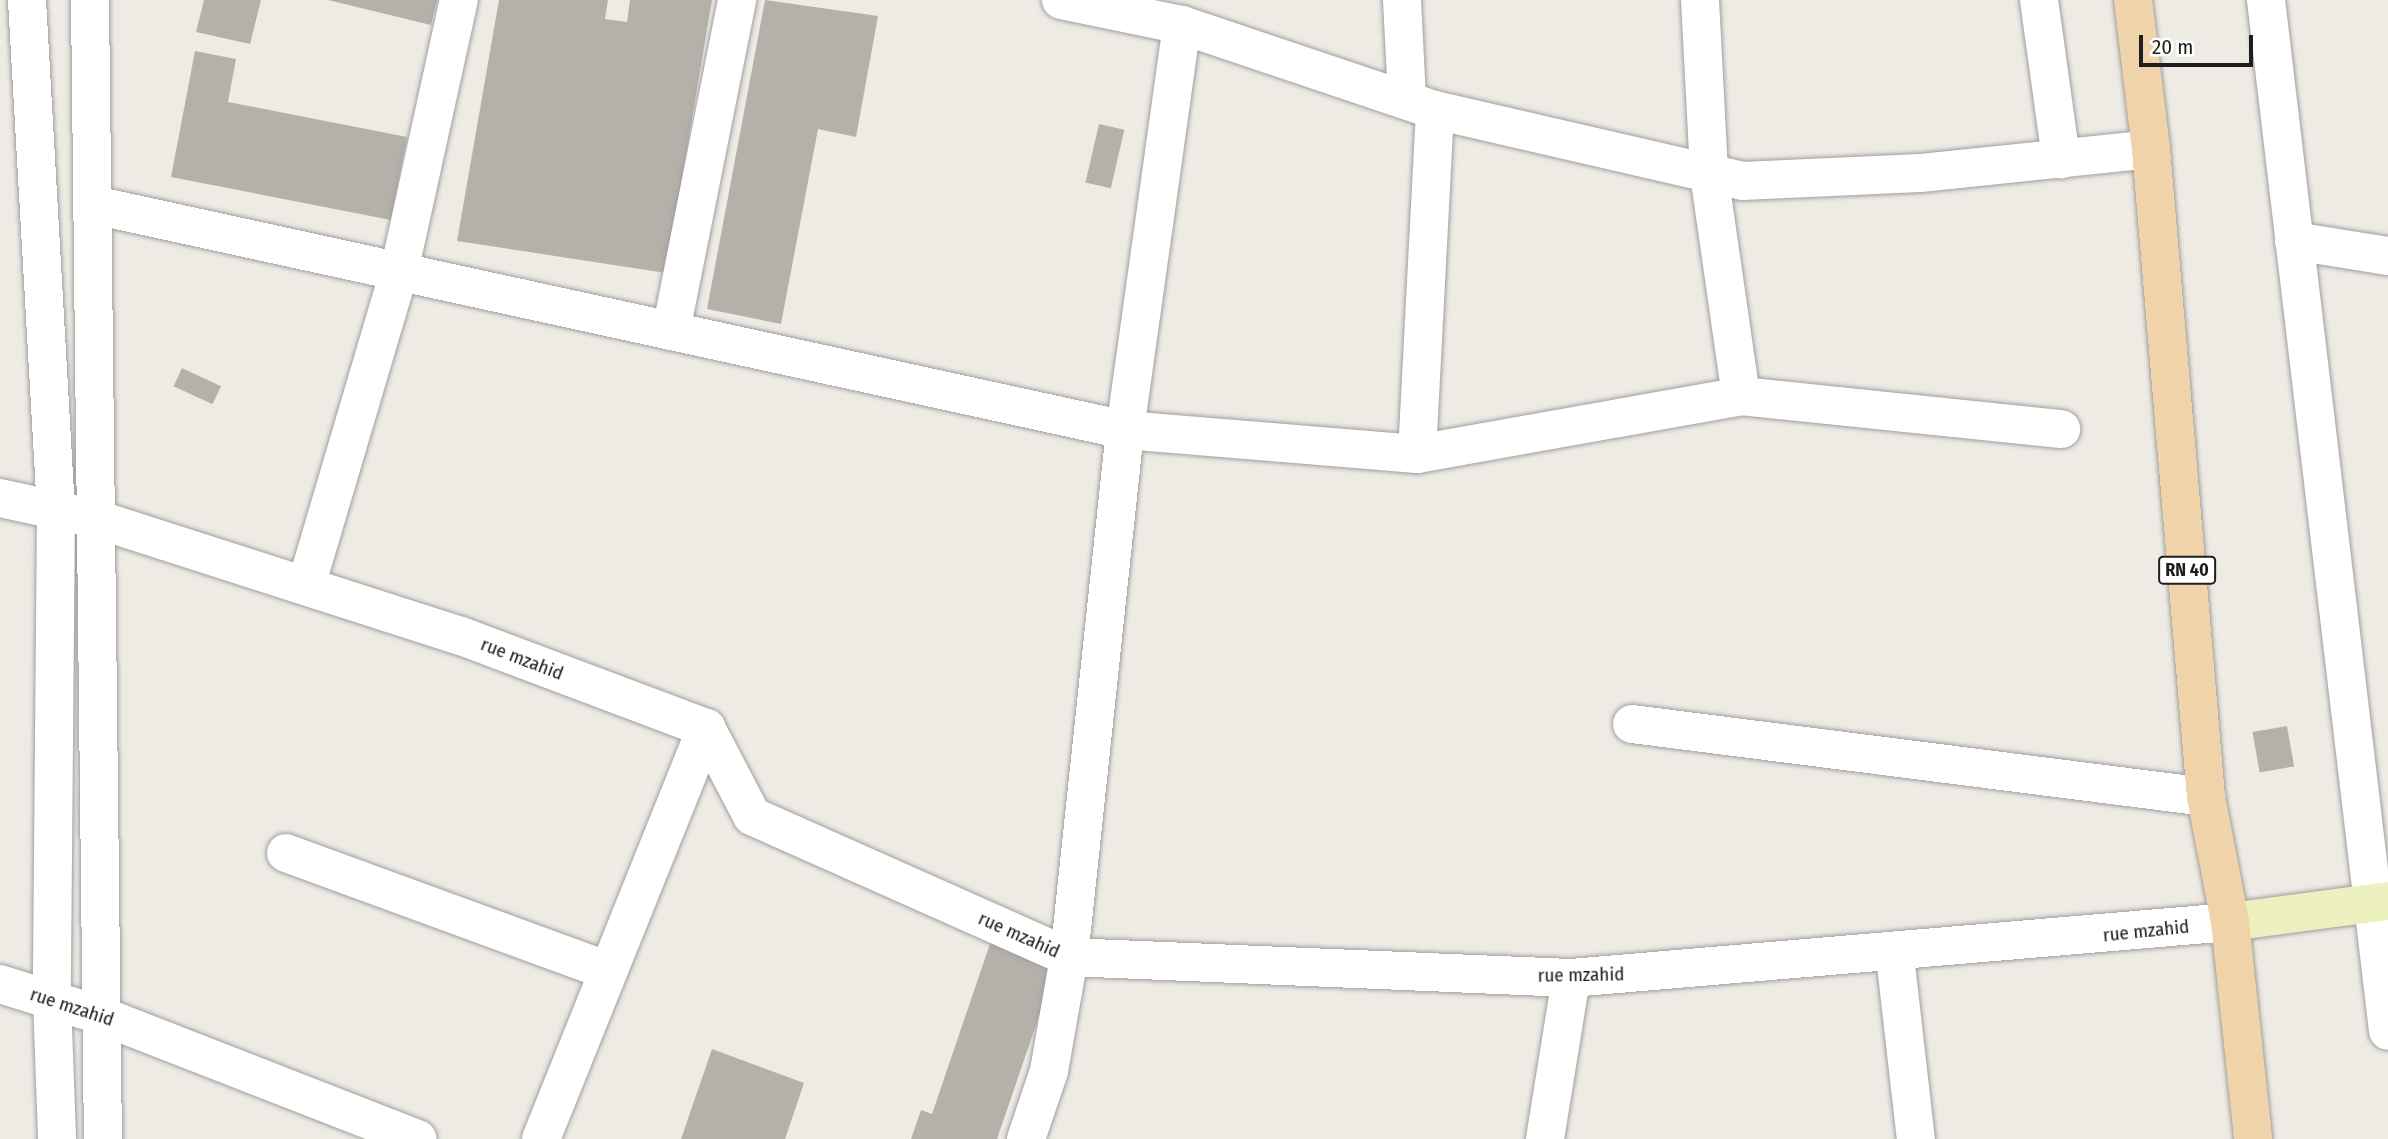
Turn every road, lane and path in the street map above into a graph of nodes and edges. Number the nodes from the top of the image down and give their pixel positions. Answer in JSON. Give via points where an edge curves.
{"nodes":[{"id":1,"x":27,"y":0,"type":"edge"},
{"id":2,"x":90,"y":0,"type":"edge"},
{"id":3,"x":459,"y":0,"type":"edge"},
{"id":4,"x":737,"y":0,"type":"edge"},
{"id":5,"x":1061,"y":0,"type":"edge"},
{"id":6,"x":1402,"y":0,"type":"edge"},
{"id":7,"x":1700,"y":0,"type":"edge"},
{"id":8,"x":2039,"y":0,"type":"edge"},
{"id":9,"x":2133,"y":0,"type":"edge"},
{"id":10,"x":2266,"y":0,"type":"edge"},
{"id":11,"x":1182,"y":25,"type":"junction"},
{"id":12,"x":1421,"y":105,"type":"junction"},
{"id":13,"x":2151,"y":149,"type":"junction"},
{"id":14,"x":2061,"y":159,"type":"junction"},
{"id":15,"x":1709,"y":173,"type":"junction"},
{"id":16,"x":94,"y":205,"type":"junction"},
{"id":17,"x":2294,"y":241,"type":"junction"},
{"id":18,"x":2388,"y":256,"type":"edge"},
{"id":19,"x":399,"y":272,"type":"junction"},
{"id":20,"x":671,"y":331,"type":"junction"},
{"id":21,"x":1741,"y":396,"type":"junction"},
{"id":22,"x":2061,"y":429,"type":"dead end"},
{"id":23,"x":1125,"y":430,"type":"junction"},
{"id":24,"x":1417,"y":454,"type":"junction"},
{"id":25,"x":0,"y":498,"type":"edge"},
{"id":26,"x":56,"y":510,"type":"junction"},
{"id":27,"x":96,"y":519,"type":"junction"},
{"id":28,"x":306,"y":586,"type":"junction"},
{"id":29,"x":1632,"y":724,"type":"dead end"},
{"id":30,"x":706,"y":728,"type":"junction"},
{"id":31,"x":2206,"y":797,"type":"junction"},
{"id":32,"x":286,"y":853,"type":"dead end"},
{"id":33,"x":2383,"y":902,"type":"edge"},
{"id":34,"x":2230,"y":922,"type":"junction"},
{"id":35,"x":1895,"y":956,"type":"junction"},
{"id":36,"x":1069,"y":957,"type":"junction"},
{"id":37,"x":608,"y":971,"type":"junction"},
{"id":38,"x":1571,"y":978,"type":"junction"},
{"id":39,"x":0,"y":984,"type":"edge"},
{"id":40,"x":52,"y":1000,"type":"junction"},
{"id":41,"x":97,"y":1014,"type":"junction"},
{"id":42,"x":2388,"y":1031,"type":"edge"},
{"id":43,"x":57,"y":1139,"type":"edge"},
{"id":44,"x":103,"y":1139,"type":"edge"},
{"id":45,"x":418,"y":1139,"type":"edge"},
{"id":46,"x":541,"y":1139,"type":"edge"},
{"id":47,"x":1026,"y":1139,"type":"edge"},
{"id":48,"x":1545,"y":1139,"type":"edge"},
{"id":49,"x":1916,"y":1139,"type":"edge"},
{"id":50,"x":2253,"y":1139,"type":"edge"}],
"edges":[{"from":1,"to":26,"type":"street"},
{"from":2,"to":16,"type":"street"},
{"from":3,"to":19,"type":"street"},
{"from":4,"to":20,"type":"street"},
{"from":5,"to":11,"type":"street"},
{"from":6,"to":12,"type":"street"},
{"from":7,"to":15,"type":"street"},
{"from":8,"to":14,"type":"street"},
{"from":9,"to":13,"type":"main road","number":"RN 40"},
{"from":10,"to":17,"type":"street"},
{"from":11,"to":12,"type":"street"},
{"from":11,"to":23,"type":"street"},
{"from":12,"to":15,"type":"street"},
{"from":12,"to":24,"type":"street"},
{"from":13,"to":14,"type":"street"},
{"from":13,"to":31,"type":"main road","number":"RN 40"},
{"from":14,"to":15,"type":"street","via":[[1756,181]]},
{"from":15,"to":21,"type":"street"},
{"from":16,"to":19,"type":"street"},
{"from":16,"to":27,"type":"street"},
{"from":17,"to":18,"type":"street"},
{"from":17,"to":33,"type":"street"},
{"from":19,"to":20,"type":"street"},
{"from":19,"to":28,"type":"street"},
{"from":20,"to":23,"type":"street"},
{"from":21,"to":22,"type":"street"},
{"from":21,"to":24,"type":"street"},
{"from":23,"to":24,"type":"street"},
{"from":23,"to":36,"type":"street"},
{"from":25,"to":26,"type":"street","name":"rue mzahid"},
{"from":26,"to":27,"type":"street","name":"rue mzahid"},
{"from":26,"to":40,"type":"street"},
{"from":27,"to":28,"type":"street","name":"rue mzahid"},
{"from":27,"to":41,"type":"street"},
{"from":28,"to":30,"type":"street","name":"rue mzahid","via":[[461,636]]},
{"from":29,"to":31,"type":"street"},
{"from":30,"to":36,"type":"street","name":"rue mzahid","via":[[752,816]]},
{"from":30,"to":37,"type":"street"},
{"from":31,"to":34,"type":"main road","number":"RN 40"},
{"from":32,"to":37,"type":"street"},
{"from":33,"to":34,"type":"street"},
{"from":33,"to":42,"type":"street"},
{"from":34,"to":35,"type":"street","name":"rue mzahid"},
{"from":34,"to":50,"type":"main road","number":"RN 40"},
{"from":35,"to":38,"type":"street","name":"rue mzahid"},
{"from":35,"to":49,"type":"street"},
{"from":36,"to":38,"type":"street","name":"rue mzahid"},
{"from":36,"to":47,"type":"street","via":[[1049,1071]]},
{"from":37,"to":46,"type":"street"},
{"from":38,"to":48,"type":"street"},
{"from":39,"to":40,"type":"street","name":"rue mzahid"},
{"from":40,"to":41,"type":"street","name":"rue mzahid"},
{"from":40,"to":43,"type":"street"},
{"from":41,"to":44,"type":"street"},
{"from":41,"to":45,"type":"street","name":"rue mzahid"}]}
